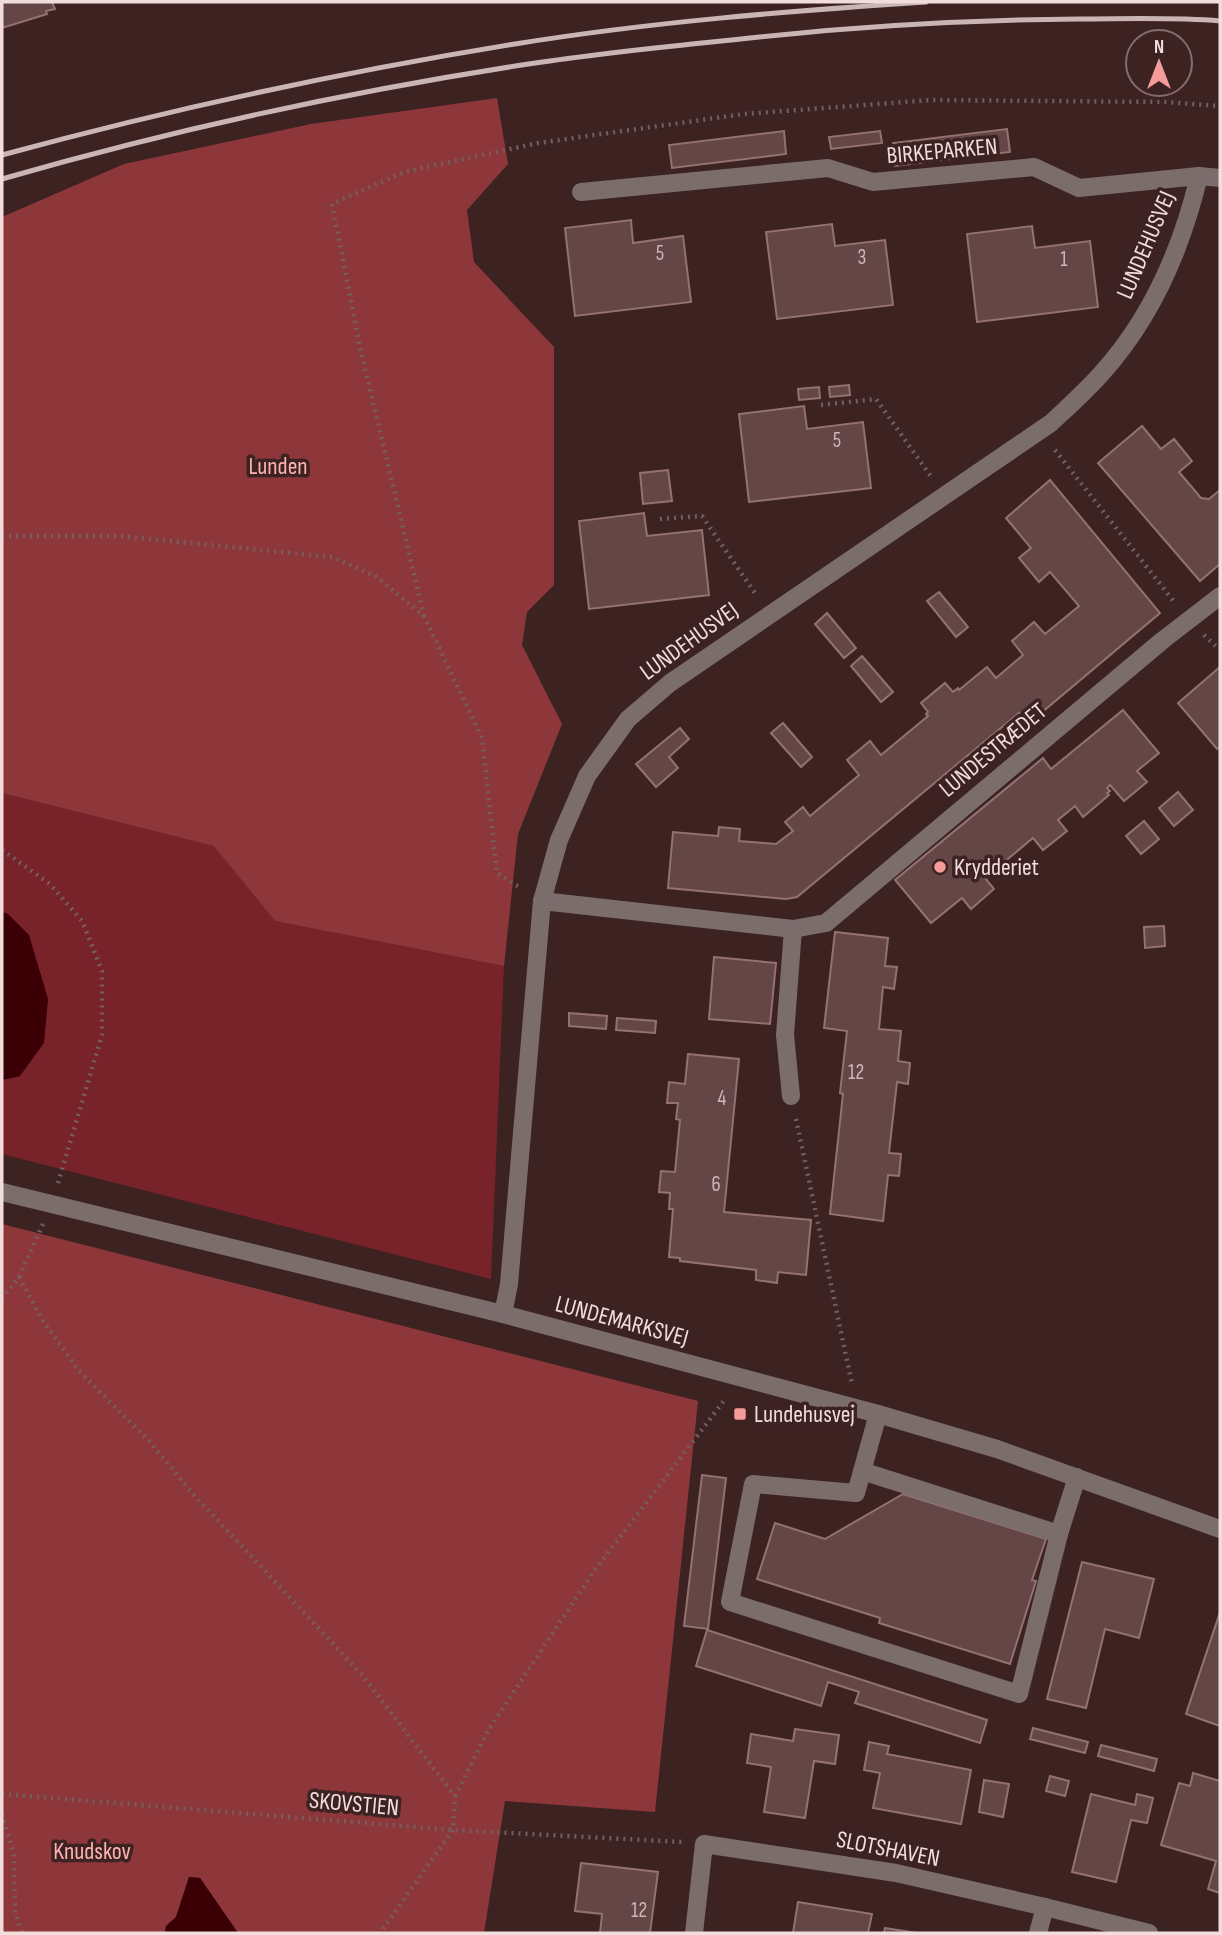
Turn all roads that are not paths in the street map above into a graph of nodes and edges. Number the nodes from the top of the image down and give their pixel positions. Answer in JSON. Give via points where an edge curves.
{"nodes":[{"id":1,"x":1199,"y":176,"type":"junction"},
{"id":2,"x":1220,"y":178,"type":"edge"},
{"id":3,"x":582,"y":192,"type":"dead end"},
{"id":4,"x":1220,"y":596,"type":"edge"},
{"id":5,"x":542,"y":901,"type":"junction"},
{"id":6,"x":793,"y":929,"type":"junction"},
{"id":7,"x":791,"y":1096,"type":"road end"},
{"id":8,"x":2,"y":1192,"type":"edge"},
{"id":9,"x":503,"y":1314,"type":"junction"},
{"id":10,"x":878,"y":1414,"type":"junction"},
{"id":11,"x":862,"y":1471,"type":"junction"},
{"id":12,"x":1077,"y":1476,"type":"junction"},
{"id":13,"x":1220,"y":1529,"type":"edge"},
{"id":14,"x":1059,"y":1534,"type":"junction"},
{"id":15,"x":1045,"y":1907,"type":"junction"},
{"id":16,"x":694,"y":1933,"type":"edge"},
{"id":17,"x":1038,"y":1933,"type":"edge"},
{"id":18,"x":1149,"y":1933,"type":"edge"}],
"edges":[{"from":1,"to":2,"type":"street","name":"BIRKEPARKEN"},
{"from":1,"to":3,"type":"street","name":"BIRKEPARKEN","via":[[1079,188],[1034,167],[873,182],[828,168]]},
{"from":1,"to":5,"type":"street","name":"LUNDEHUSVEJ","via":[[1190,215],[1161,285],[1102,373],[1051,423],[670,683],[628,719],[587,776],[559,839]]},
{"from":4,"to":6,"type":"street","name":"LUNDESTRÆDET","via":[[826,923]]},
{"from":5,"to":6,"type":"street","name":"LUNDESTRÆDET"},
{"from":5,"to":9,"type":"street","name":"LUNDEHUSVEJ"},
{"from":6,"to":7,"type":"street","via":[[785,1034]]},
{"from":8,"to":9,"type":"street","name":"LUNDEMARKSVEJ"},
{"from":9,"to":10,"type":"street","name":"LUNDEMARKSVEJ"},
{"from":10,"to":11,"type":"street"},
{"from":10,"to":12,"type":"street","name":"LUNDEMARKSVEJ"},
{"from":11,"to":14,"type":"street"},
{"from":11,"to":14,"type":"street","via":[[856,1493],[753,1484],[730,1602],[1018,1694]]},
{"from":12,"to":13,"type":"street","name":"LUNDEMARKSVEJ"},
{"from":12,"to":14,"type":"street"},
{"from":15,"to":16,"type":"street","name":"SLOTSHAVEN","via":[[863,1867],[704,1844]]},
{"from":15,"to":17,"type":"street"},
{"from":15,"to":18,"type":"street","name":"SLOTSHAVEN"}]}
